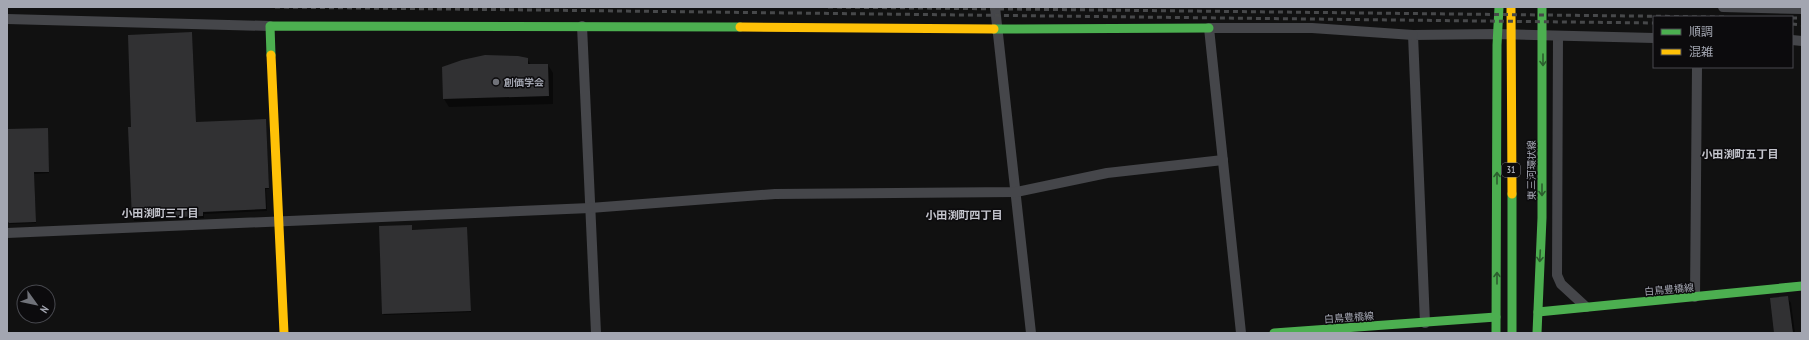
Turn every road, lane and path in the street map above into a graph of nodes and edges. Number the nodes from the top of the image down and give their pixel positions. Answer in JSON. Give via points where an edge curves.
{"nodes":[{"id":1,"x":995,"y":7,"type":"edge"},
{"id":2,"x":1499,"y":7,"type":"edge"},
{"id":3,"x":1511,"y":7,"type":"edge"},
{"id":4,"x":1542,"y":7,"type":"edge"},
{"id":5,"x":1723,"y":7,"type":"edge"},
{"id":6,"x":1802,"y":9,"type":"edge"},
{"id":7,"x":7,"y":19,"type":"edge"},
{"id":8,"x":270,"y":26,"type":"junction"},
{"id":9,"x":582,"y":26,"type":"junction"},
{"id":10,"x":1210,"y":28,"type":"junction"},
{"id":11,"x":997,"y":30,"type":"junction"},
{"id":12,"x":1413,"y":35,"type":"junction"},
{"id":13,"x":1558,"y":36,"type":"junction"},
{"id":14,"x":1653,"y":38,"type":"edge"},
{"id":15,"x":1697,"y":68,"type":"edge"},
{"id":16,"x":1223,"y":160,"type":"junction"},
{"id":17,"x":1016,"y":192,"type":"junction"},
{"id":18,"x":590,"y":208,"type":"junction"},
{"id":19,"x":280,"y":222,"type":"junction"},
{"id":20,"x":7,"y":233,"type":"edge"},
{"id":21,"x":1802,"y":286,"type":"edge"},
{"id":22,"x":1695,"y":297,"type":"junction"},
{"id":23,"x":1586,"y":307,"type":"junction"},
{"id":24,"x":1538,"y":312,"type":"junction"},
{"id":25,"x":1496,"y":317,"type":"junction"},
{"id":26,"x":1425,"y":323,"type":"junction"},
{"id":27,"x":284,"y":333,"type":"edge"},
{"id":28,"x":596,"y":333,"type":"edge"},
{"id":29,"x":1031,"y":333,"type":"edge"},
{"id":30,"x":1241,"y":333,"type":"edge"},
{"id":31,"x":1274,"y":333,"type":"edge"},
{"id":32,"x":1496,"y":333,"type":"edge"},
{"id":33,"x":1512,"y":333,"type":"edge"},
{"id":34,"x":1537,"y":333,"type":"edge"}],
"edges":[{"from":1,"to":11,"type":"street"},
{"from":25,"to":2,"type":"main road","number":"31","one_way":true},
{"from":3,"to":33,"type":"main road","name":"東三河環状線","number":"31"},
{"from":4,"to":24,"type":"main road","name":"東三河環状線","one_way":true,"via":[[1542,218]]},
{"from":5,"to":6,"type":"street"},
{"from":7,"to":8,"type":"street"},
{"from":8,"to":9,"type":"main road"},
{"from":8,"to":19,"type":"main road"},
{"from":9,"to":11,"type":"main road"},
{"from":9,"to":18,"type":"street"},
{"from":10,"to":11,"type":"main road"},
{"from":10,"to":12,"type":"street","via":[[1312,28]]},
{"from":10,"to":16,"type":"street"},
{"from":11,"to":17,"type":"street"},
{"from":12,"to":13,"type":"street"},
{"from":12,"to":26,"type":"street"},
{"from":13,"to":14,"type":"street"},
{"from":13,"to":23,"type":"street","via":[[1557,275],[1561,284]]},
{"from":15,"to":22,"type":"street"},
{"from":16,"to":17,"type":"street","via":[[1107,173]]},
{"from":16,"to":30,"type":"street"},
{"from":17,"to":18,"type":"street","via":[[775,194]]},
{"from":17,"to":29,"type":"street"},
{"from":18,"to":19,"type":"street"},
{"from":18,"to":28,"type":"street"},
{"from":19,"to":20,"type":"street"},
{"from":19,"to":27,"type":"main road"},
{"from":21,"to":22,"type":"main road","name":"白鳥豊橋線"},
{"from":22,"to":23,"type":"main road","name":"白鳥豊橋線"},
{"from":23,"to":24,"type":"main road","name":"白鳥豊橋線"},
{"from":24,"to":34,"type":"main road","name":"東三河環状線"},
{"from":25,"to":26,"type":"main road","name":"白鳥豊橋線"},
{"from":25,"to":32,"type":"main road","number":"31"},
{"from":26,"to":31,"type":"main road","name":"白鳥豊橋線"}]}
